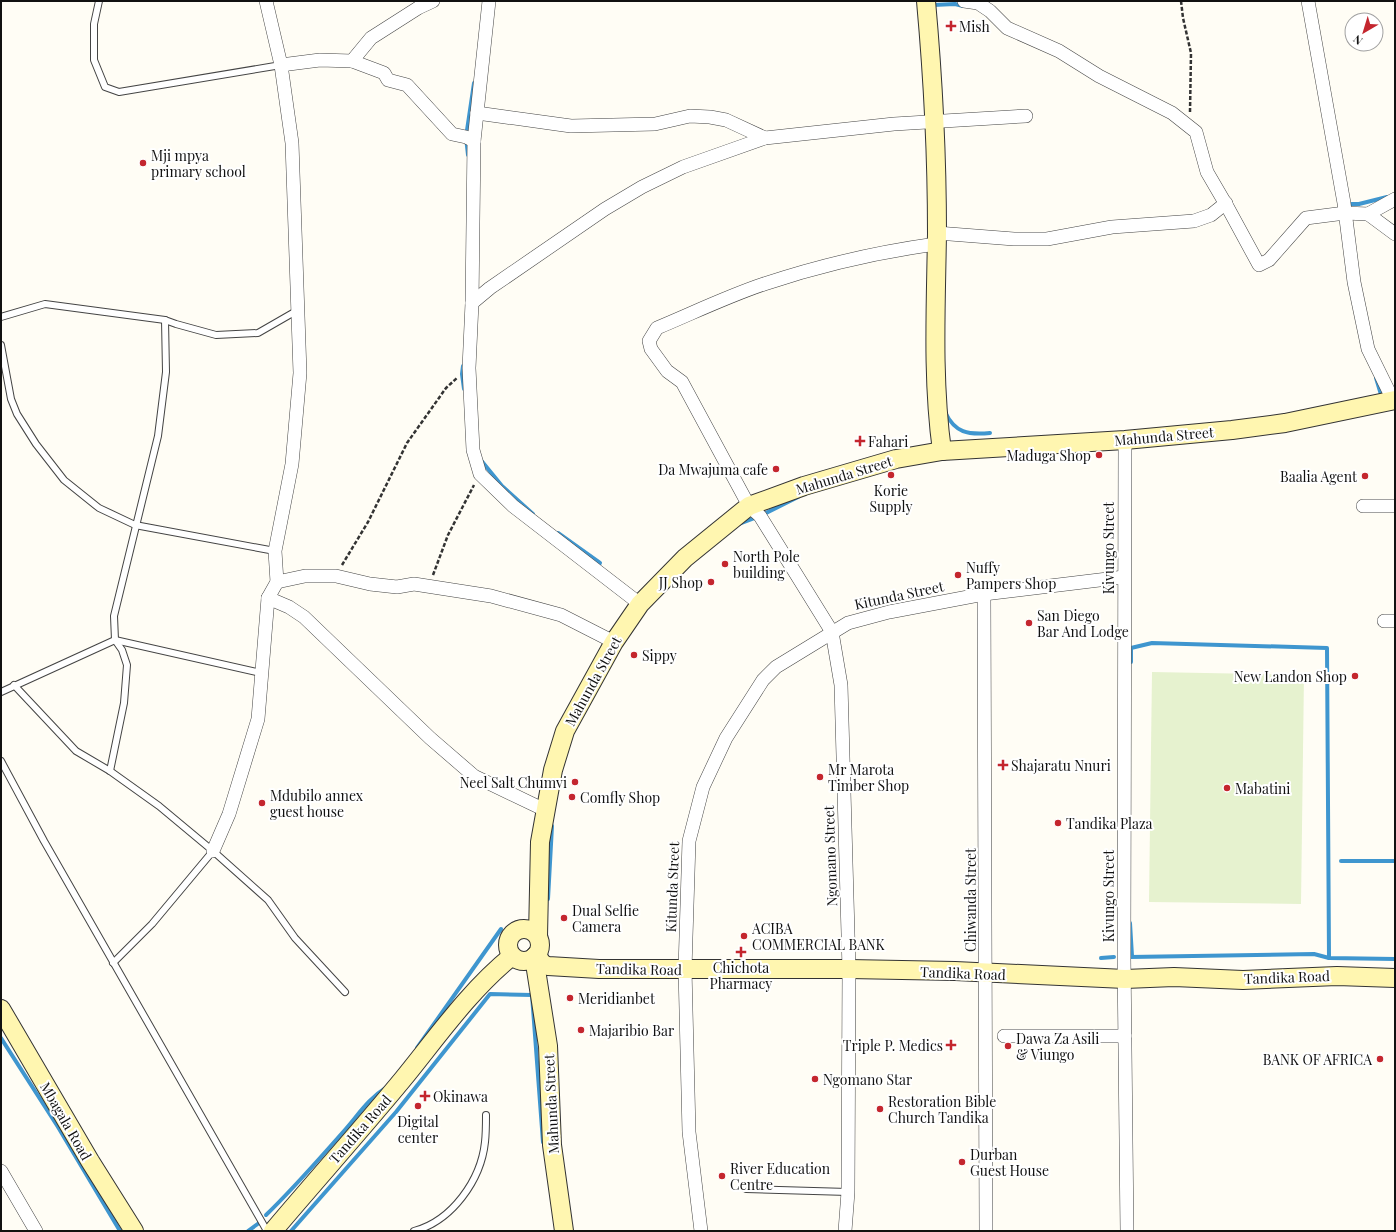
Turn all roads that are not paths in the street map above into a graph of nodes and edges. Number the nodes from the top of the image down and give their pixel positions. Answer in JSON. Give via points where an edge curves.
{"nodes":[{"id":1,"x":99,"y":1,"type":"edge"},
{"id":2,"x":266,"y":1,"type":"edge"},
{"id":3,"x":432,"y":1,"type":"edge"},
{"id":4,"x":489,"y":1,"type":"edge"},
{"id":5,"x":926,"y":1,"type":"edge"},
{"id":6,"x":964,"y":1,"type":"edge"},
{"id":7,"x":1308,"y":1,"type":"edge"},
{"id":8,"x":980,"y":2,"type":"edge"},
{"id":9,"x":352,"y":61,"type":"junction"},
{"id":10,"x":282,"y":65,"type":"junction"},
{"id":11,"x":477,"y":113,"type":"junction"},
{"id":12,"x":1026,"y":116,"type":"dead end"},
{"id":13,"x":934,"y":120,"type":"junction"},
{"id":14,"x":765,"y":138,"type":"junction"},
{"id":15,"x":474,"y":141,"type":"junction"},
{"id":16,"x":1395,"y":199,"type":"edge"},
{"id":17,"x":1226,"y":203,"type":"junction"},
{"id":18,"x":1345,"y":213,"type":"junction"},
{"id":19,"x":1368,"y":214,"type":"junction"},
{"id":20,"x":1395,"y":234,"type":"edge"},
{"id":21,"x":937,"y":239,"type":"junction"},
{"id":22,"x":472,"y":303,"type":"junction"},
{"id":23,"x":299,"y":309,"type":"junction"},
{"id":24,"x":1,"y":317,"type":"edge"},
{"id":25,"x":165,"y":320,"type":"junction"},
{"id":26,"x":1,"y":345,"type":"edge"},
{"id":27,"x":1394,"y":400,"type":"edge"},
{"id":28,"x":1125,"y":440,"type":"junction"},
{"id":29,"x":942,"y":451,"type":"junction"},
{"id":30,"x":749,"y":506,"type":"junction"},
{"id":31,"x":1364,"y":506,"type":"dead end"},
{"id":32,"x":1395,"y":506,"type":"edge"},
{"id":33,"x":135,"y":525,"type":"junction"},
{"id":34,"x":275,"y":551,"type":"junction"},
{"id":35,"x":1124,"y":577,"type":"junction"},
{"id":36,"x":277,"y":582,"type":"junction"},
{"id":37,"x":984,"y":594,"type":"junction"},
{"id":38,"x":268,"y":598,"type":"junction"},
{"id":39,"x":640,"y":604,"type":"junction"},
{"id":40,"x":832,"y":632,"type":"junction"},
{"id":41,"x":115,"y":640,"type":"junction"},
{"id":42,"x":614,"y":642,"type":"junction"},
{"id":43,"x":261,"y":673,"type":"junction"},
{"id":44,"x":14,"y":685,"type":"junction"},
{"id":45,"x":1,"y":692,"type":"edge"},
{"id":46,"x":1,"y":762,"type":"edge"},
{"id":47,"x":110,"y":771,"type":"junction"},
{"id":48,"x":545,"y":810,"type":"junction"},
{"id":49,"x":213,"y":851,"type":"junction"},
{"id":50,"x":538,"y":892,"type":"junction"},
{"id":51,"x":514,"y":932,"type":"junction"},
{"id":52,"x":538,"y":936,"type":"junction"},
{"id":53,"x":512,"y":956,"type":"junction"},
{"id":54,"x":535,"y":956,"type":"junction"},
{"id":55,"x":113,"y":963,"type":"junction"},
{"id":56,"x":686,"y":969,"type":"junction"},
{"id":57,"x":849,"y":969,"type":"junction"},
{"id":58,"x":986,"y":974,"type":"junction"},
{"id":59,"x":1395,"y":978,"type":"edge"},
{"id":60,"x":1125,"y":979,"type":"junction"},
{"id":61,"x":345,"y":992,"type":"dead end"},
{"id":62,"x":1,"y":1009,"type":"edge"},
{"id":63,"x":1004,"y":1036,"type":"dead end"},
{"id":64,"x":1125,"y":1036,"type":"junction"},
{"id":65,"x":486,"y":1115,"type":"dead end"},
{"id":66,"x":1,"y":1171,"type":"edge"},
{"id":67,"x":746,"y":1190,"type":"dead end"},
{"id":68,"x":848,"y":1192,"type":"junction"},
{"id":69,"x":36,"y":1231,"type":"edge"},
{"id":70,"x":134,"y":1231,"type":"edge"},
{"id":71,"x":267,"y":1231,"type":"edge"},
{"id":72,"x":273,"y":1231,"type":"edge"},
{"id":73,"x":414,"y":1231,"type":"edge"},
{"id":74,"x":564,"y":1231,"type":"edge"},
{"id":75,"x":701,"y":1231,"type":"edge"},
{"id":76,"x":845,"y":1231,"type":"edge"},
{"id":77,"x":986,"y":1231,"type":"edge"},
{"id":78,"x":1127,"y":1231,"type":"edge"}],
"edges":[{"from":1,"to":10,"type":"lane","via":[[94,24],[94,60],[105,87],[119,92]]},
{"from":2,"to":10,"type":"street"},
{"from":3,"to":9,"type":"street","via":[[371,38]]},
{"from":4,"to":11,"type":"street"},
{"from":5,"to":13,"type":"street"},
{"from":6,"to":8,"type":"street"},
{"from":7,"to":18,"type":"street"},
{"from":8,"to":17,"type":"street","via":[[1007,28],[1059,51],[1099,76],[1172,113],[1196,132],[1207,172]]},
{"from":9,"to":10,"type":"street","via":[[320,60]]},
{"from":9,"to":15,"type":"street","via":[[384,73],[388,80],[407,85],[452,134]]},
{"from":10,"to":23,"type":"street","via":[[292,143]]},
{"from":11,"to":14,"type":"street","via":[[571,126],[655,124],[690,116],[710,117],[726,120]]},
{"from":11,"to":15,"type":"street"},
{"from":12,"to":13,"type":"street"},
{"from":13,"to":14,"type":"street"},
{"from":13,"to":21,"type":"street"},
{"from":14,"to":22,"type":"street","via":[[683,167],[642,187],[598,213]]},
{"from":15,"to":22,"type":"street"},
{"from":16,"to":19,"type":"street"},
{"from":17,"to":18,"type":"street","via":[[1259,265],[1269,260],[1306,218]]},
{"from":17,"to":21,"type":"street","via":[[1212,215],[1194,221],[1112,227],[1047,238]]},
{"from":18,"to":19,"type":"street"},
{"from":18,"to":27,"type":"street","via":[[1354,282],[1368,349]]},
{"from":19,"to":20,"type":"street"},
{"from":21,"to":29,"type":"street","via":[[937,416]]},
{"from":21,"to":30,"type":"street","name":"Ngomano Street","via":[[840,261],[763,284],[658,328],[648,341],[670,374],[682,382]]},
{"from":22,"to":39,"type":"street","via":[[469,368],[473,450],[480,474],[513,506]]},
{"from":23,"to":25,"type":"lane","via":[[258,333],[216,335]]},
{"from":23,"to":34,"type":"street","via":[[300,373],[292,464]]},
{"from":24,"to":25,"type":"lane","via":[[45,304]]},
{"from":25,"to":33,"type":"lane","via":[[166,372],[158,436]]},
{"from":26,"to":33,"type":"lane","via":[[11,399],[17,414],[36,444],[64,480],[99,508]]},
{"from":27,"to":28,"type":"street","name":"Mahunda Street","via":[[1285,423]]},
{"from":28,"to":29,"type":"street","name":"Mahunda Street"},
{"from":28,"to":35,"type":"street","name":"Kivungo Street"},
{"from":29,"to":30,"type":"street","name":"Mahunda Street","via":[[896,459],[812,483]]},
{"from":30,"to":39,"type":"street","name":"Mahunda Street","via":[[685,558]]},
{"from":30,"to":40,"type":"street","name":"Ngomano Street","via":[[760,516]]},
{"from":31,"to":32,"type":"street"},
{"from":33,"to":34,"type":"lane"},
{"from":33,"to":41,"type":"lane","via":[[114,616]]},
{"from":34,"to":36,"type":"street"},
{"from":35,"to":37,"type":"street","name":"Kitunda Street"},
{"from":35,"to":60,"type":"street","name":"Kivungo Street"},
{"from":36,"to":38,"type":"street"},
{"from":36,"to":42,"type":"street","via":[[305,576],[336,576],[370,584],[397,587],[414,584],[491,596],[561,615]]},
{"from":37,"to":40,"type":"street","name":"Kitunda Street","via":[[889,612],[848,623]]},
{"from":37,"to":58,"type":"street","name":"Chiwanda Street"},
{"from":38,"to":43,"type":"street"},
{"from":38,"to":48,"type":"street","via":[[304,617],[430,738],[474,776]]},
{"from":39,"to":42,"type":"street","name":"Mahunda Street"},
{"from":40,"to":56,"type":"street","name":"Kitunda Street","via":[[776,667],[763,680],[726,738],[703,787],[689,841]]},
{"from":40,"to":57,"type":"street","name":"Ngomano Street","via":[[841,685]]},
{"from":41,"to":43,"type":"lane"},
{"from":41,"to":44,"type":"lane"},
{"from":41,"to":47,"type":"lane","via":[[127,665],[124,703]]},
{"from":42,"to":48,"type":"street","name":"Mahunda Street","via":[[565,731],[553,770]]},
{"from":43,"to":49,"type":"street","via":[[258,719],[229,814]]},
{"from":44,"to":45,"type":"lane"},
{"from":44,"to":47,"type":"lane","via":[[76,751]]},
{"from":46,"to":55,"type":"lane"},
{"from":47,"to":49,"type":"lane","via":[[159,806]]},
{"from":48,"to":50,"type":"street","name":"Mahunda Street","via":[[540,842]]},
{"from":49,"to":55,"type":"lane","via":[[157,918]]},
{"from":49,"to":61,"type":"lane","via":[[268,900],[295,938]]},
{"from":50,"to":51,"type":"street"},
{"from":50,"to":52,"type":"street","name":"Mahunda Street"},
{"from":51,"to":52,"type":"street","via":[[527,929]]},
{"from":51,"to":53,"type":"street","via":[[508,943],[508,950]]},
{"from":52,"to":54,"type":"street","via":[[540,942]]},
{"from":53,"to":54,"type":"street","via":[[524,961]]},
{"from":53,"to":72,"type":"street","name":"Tandika Road","via":[[491,973],[462,1005],[403,1079]]},
{"from":54,"to":56,"type":"street","name":"Tandika Road","via":[[548,966]]},
{"from":54,"to":74,"type":"street","name":"Mahunda Street","via":[[548,1046],[552,1145]]},
{"from":55,"to":71,"type":"lane"},
{"from":56,"to":57,"type":"street","name":"Tandika Road"},
{"from":56,"to":75,"type":"street","name":"Kitunda Street","via":[[689,1132]]},
{"from":57,"to":58,"type":"street","name":"Tandika Road"},
{"from":57,"to":68,"type":"street","name":"Ngomano Street"},
{"from":58,"to":60,"type":"street","name":"Tandika Road"},
{"from":58,"to":77,"type":"street","name":"Chiwanda Street"},
{"from":59,"to":60,"type":"street","name":"Tandika Road","via":[[1337,976],[1243,980],[1174,977]]},
{"from":60,"to":64,"type":"street","name":"Kivungo Street"},
{"from":62,"to":70,"type":"street","name":"Mbagala Road"},
{"from":63,"to":64,"type":"street"},
{"from":64,"to":78,"type":"street","name":"Kivungo Street"},
{"from":65,"to":73,"type":"lane","via":[[485,1144],[477,1171],[468,1188],[454,1206],[437,1221]]},
{"from":66,"to":69,"type":"street"},
{"from":67,"to":68,"type":"lane"},
{"from":68,"to":76,"type":"street","name":"Ngomano Street"}]}
